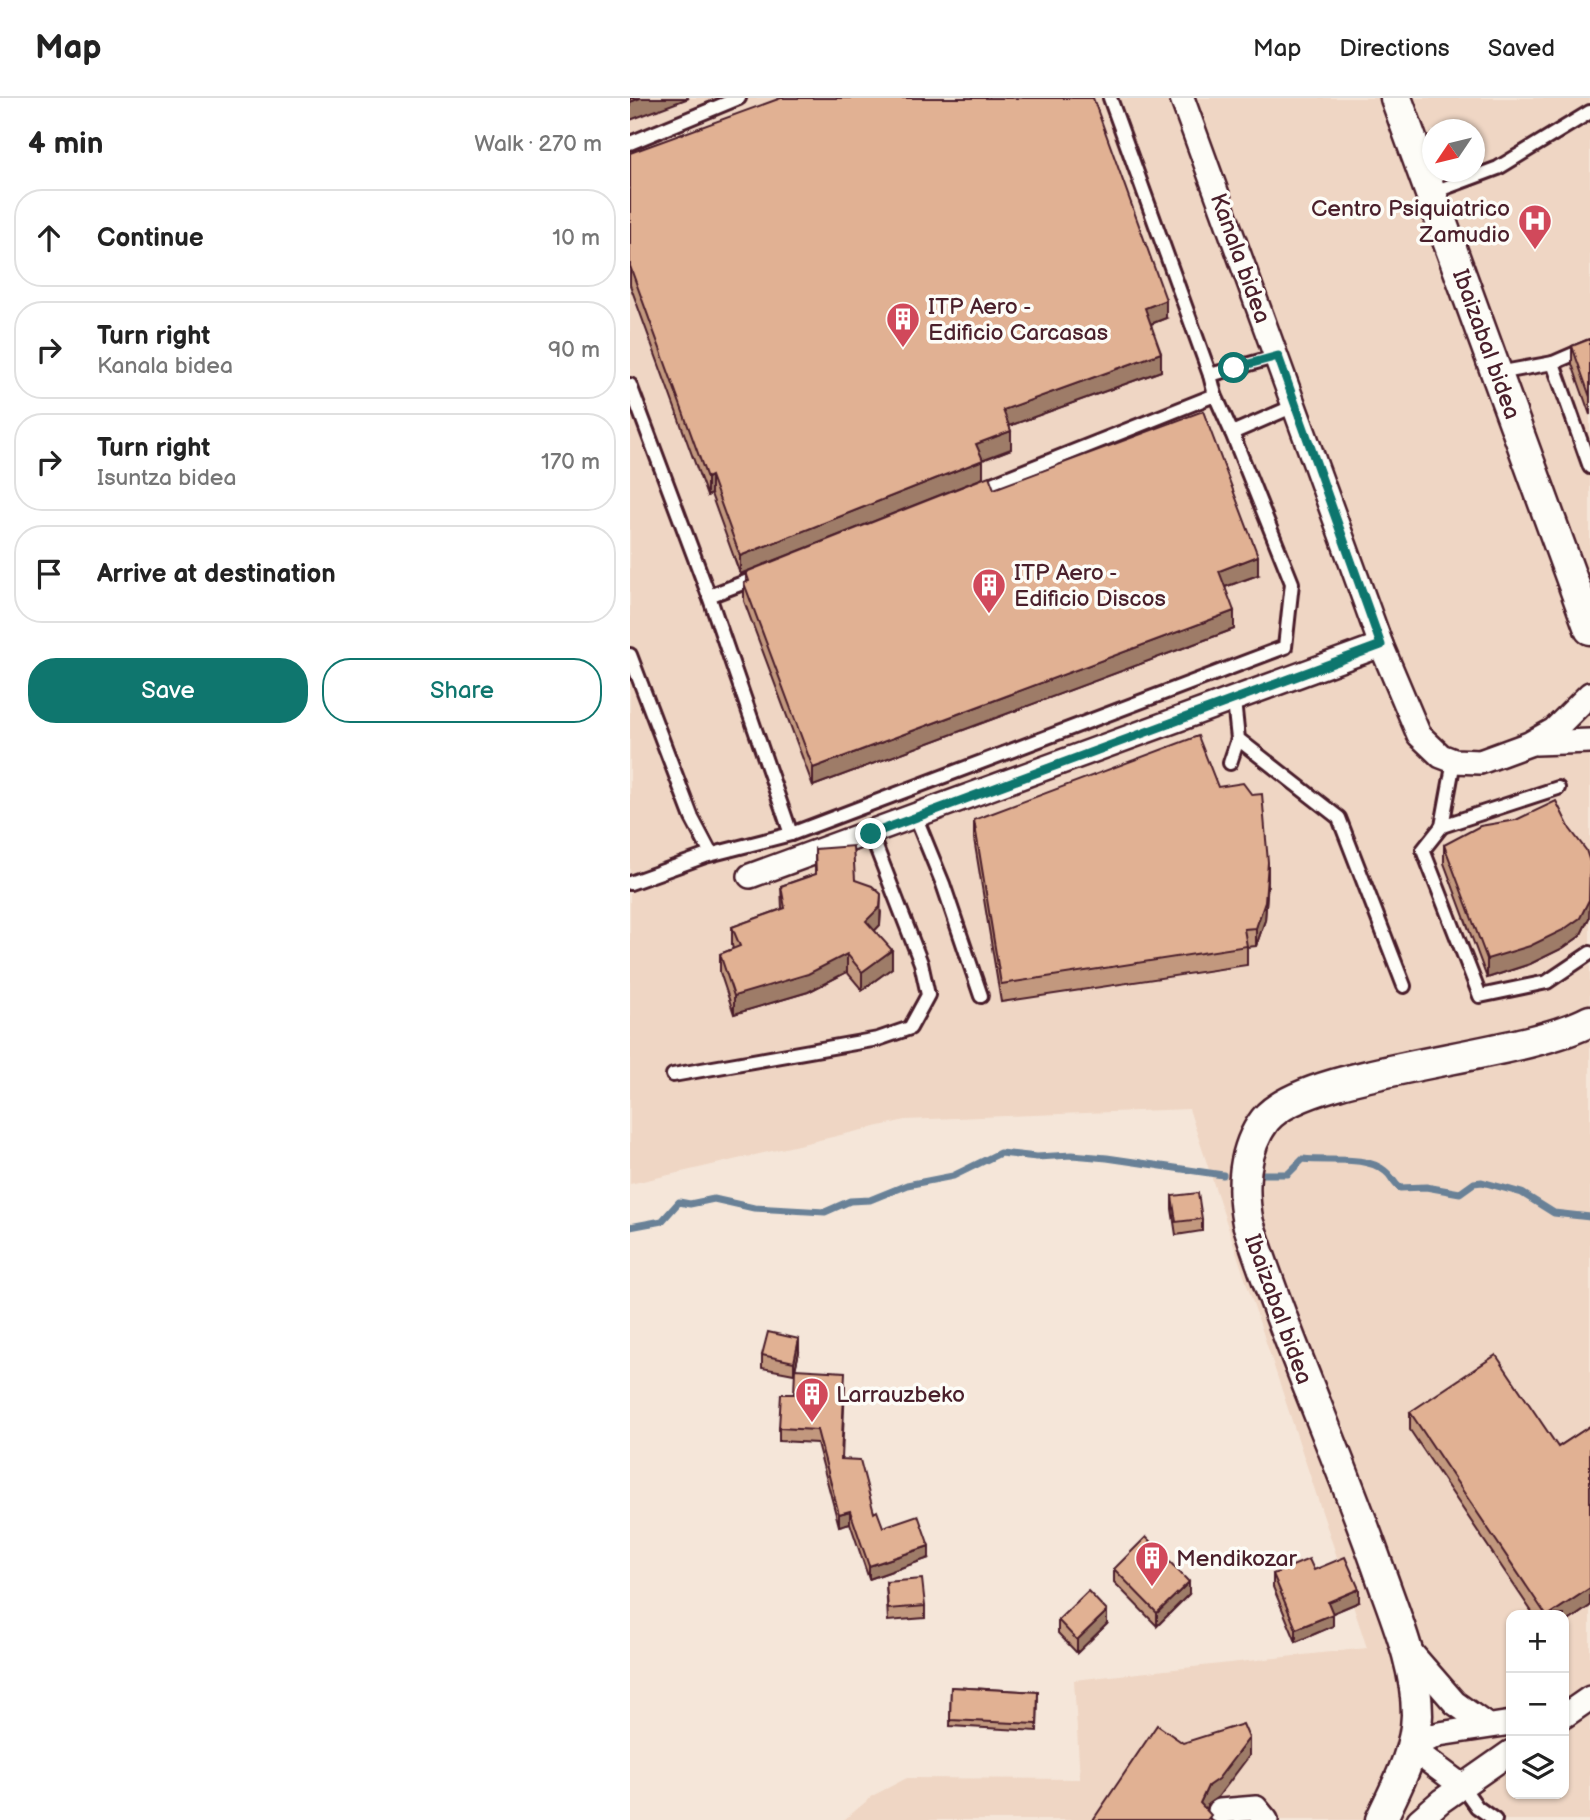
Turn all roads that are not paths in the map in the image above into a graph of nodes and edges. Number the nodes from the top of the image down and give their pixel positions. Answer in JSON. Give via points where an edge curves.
{"nodes":[{"id":1,"x":739,"y":98,"type":"edge"},
{"id":2,"x":1110,"y":98,"type":"edge"},
{"id":3,"x":1182,"y":98,"type":"edge"},
{"id":4,"x":1396,"y":98,"type":"edge"},
{"id":5,"x":1590,"y":112,"type":"edge"},
{"id":6,"x":630,"y":143,"type":"edge"},
{"id":7,"x":1431,"y":193,"type":"junction"},
{"id":8,"x":1590,"y":347,"type":"edge"},
{"id":9,"x":1278,"y":356,"type":"junction"},
{"id":10,"x":1553,"y":363,"type":"junction"},
{"id":11,"x":1497,"y":373,"type":"junction"},
{"id":12,"x":1210,"y":375,"type":"junction"},
{"id":13,"x":630,"y":386,"type":"edge"},
{"id":14,"x":1215,"y":395,"type":"junction"},
{"id":15,"x":1294,"y":406,"type":"junction"},
{"id":16,"x":1232,"y":433,"type":"junction"},
{"id":17,"x":1590,"y":467,"type":"edge"},
{"id":18,"x":968,"y":493,"type":"edge"},
{"id":19,"x":774,"y":570,"type":"edge"},
{"id":20,"x":709,"y":596,"type":"junction"},
{"id":21,"x":1590,"y":629,"type":"edge"},
{"id":22,"x":1381,"y":645,"type":"junction"},
{"id":23,"x":630,"y":655,"type":"edge"},
{"id":24,"x":1590,"y":694,"type":"edge"},
{"id":25,"x":1234,"y":701,"type":"junction"},
{"id":26,"x":1238,"y":739,"type":"junction"},
{"id":27,"x":1590,"y":741,"type":"edge"},
{"id":28,"x":1529,"y":744,"type":"junction"},
{"id":29,"x":1454,"y":761,"type":"junction"},
{"id":30,"x":1230,"y":763,"type":"dead end"},
{"id":31,"x":1558,"y":788,"type":"dead end"},
{"id":32,"x":916,"y":818,"type":"junction"},
{"id":33,"x":1442,"y":826,"type":"junction"},
{"id":34,"x":791,"y":834,"type":"junction"},
{"id":35,"x":871,"y":834,"type":"junction"},
{"id":36,"x":711,"y":854,"type":"junction"},
{"id":37,"x":750,"y":876,"type":"dead end"},
{"id":38,"x":630,"y":883,"type":"edge"},
{"id":39,"x":1590,"y":953,"type":"edge"},
{"id":40,"x":1404,"y":986,"type":"dead end"},
{"id":41,"x":981,"y":996,"type":"dead end"},
{"id":42,"x":1590,"y":1021,"type":"edge"},
{"id":43,"x":673,"y":1075,"type":"dead end"},
{"id":44,"x":1405,"y":1646,"type":"junction"},
{"id":45,"x":1590,"y":1698,"type":"edge"},
{"id":46,"x":1569,"y":1712,"type":"edge"},
{"id":47,"x":1506,"y":1723,"type":"edge"},
{"id":48,"x":1486,"y":1725,"type":"junction"},
{"id":49,"x":1411,"y":1748,"type":"junction"},
{"id":50,"x":1506,"y":1756,"type":"edge"},
{"id":51,"x":1462,"y":1787,"type":"junction"},
{"id":52,"x":1220,"y":1811,"type":"dead end"},
{"id":53,"x":1266,"y":1820,"type":"edge"},
{"id":54,"x":1381,"y":1820,"type":"edge"},
{"id":55,"x":1419,"y":1820,"type":"edge"},
{"id":56,"x":1495,"y":1820,"type":"edge"}],
"edges":[{"from":1,"to":6,"type":"lane"},
{"from":2,"to":12,"type":"lane"},
{"from":3,"to":9,"type":"street","name":"Kanala bidea"},
{"from":4,"to":7,"type":"street","name":"Ibaizabal bidea"},
{"from":5,"to":7,"type":"lane","via":[[1498,169]]},
{"from":7,"to":11,"type":"street","name":"Ibaizabal bidea"},
{"from":8,"to":10,"type":"lane"},
{"from":9,"to":12,"type":"lane"},
{"from":9,"to":15,"type":"street","name":"Kanala bidea"},
{"from":10,"to":11,"type":"lane"},
{"from":10,"to":17,"type":"lane"},
{"from":11,"to":21,"type":"street","name":"Ibaizabal bidea"},
{"from":12,"to":14,"type":"lane"},
{"from":13,"to":20,"type":"lane"},
{"from":14,"to":16,"type":"lane"},
{"from":14,"to":18,"type":"lane"},
{"from":15,"to":16,"type":"lane"},
{"from":15,"to":22,"type":"street","name":"Kanala bidea"},
{"from":16,"to":34,"type":"lane","via":[[1292,583],[1285,647]]},
{"from":19,"to":20,"type":"lane"},
{"from":20,"to":34,"type":"lane"},
{"from":22,"to":25,"type":"street"},
{"from":22,"to":29,"type":"street","name":"Kanala bidea","via":[[1419,735],[1441,756]]},
{"from":23,"to":36,"type":"lane","via":[[692,818]]},
{"from":24,"to":28,"type":"street","via":[[1569,718]]},
{"from":25,"to":26,"type":"lane"},
{"from":25,"to":32,"type":"street"},
{"from":26,"to":30,"type":"lane"},
{"from":26,"to":40,"type":"lane","via":[[1339,818]]},
{"from":27,"to":28,"type":"street"},
{"from":28,"to":29,"type":"street","via":[[1480,762]]},
{"from":29,"to":33,"type":"lane"},
{"from":31,"to":33,"type":"lane"},
{"from":32,"to":35,"type":"street"},
{"from":32,"to":41,"type":"lane"},
{"from":33,"to":39,"type":"lane","via":[[1423,850],[1480,996],[1547,982]]},
{"from":34,"to":36,"type":"lane"},
{"from":35,"to":37,"type":"street"},
{"from":35,"to":43,"type":"lane","via":[[921,963],[928,995],[910,1028],[878,1039]]},
{"from":36,"to":38,"type":"lane"},
{"from":42,"to":44,"type":"street","name":"Ibaizabal bidea","via":[[1544,1041],[1300,1095],[1265,1120],[1245,1169],[1242,1194],[1255,1245]]},
{"from":44,"to":48,"type":"street","via":[[1455,1703]]},
{"from":44,"to":49,"type":"street","name":"Ibaizabal bidea","via":[[1416,1693]]},
{"from":45,"to":46,"type":"street"},
{"from":47,"to":48,"type":"street"},
{"from":48,"to":49,"type":"street","via":[[1439,1734]]},
{"from":49,"to":51,"type":"street"},
{"from":49,"to":54,"type":"street","name":"Ibaizabal bidea"},
{"from":50,"to":51,"type":"street"},
{"from":51,"to":55,"type":"street"},
{"from":51,"to":56,"type":"lane","via":[[1477,1807]]},
{"from":52,"to":53,"type":"street","via":[[1256,1808]]}]}
